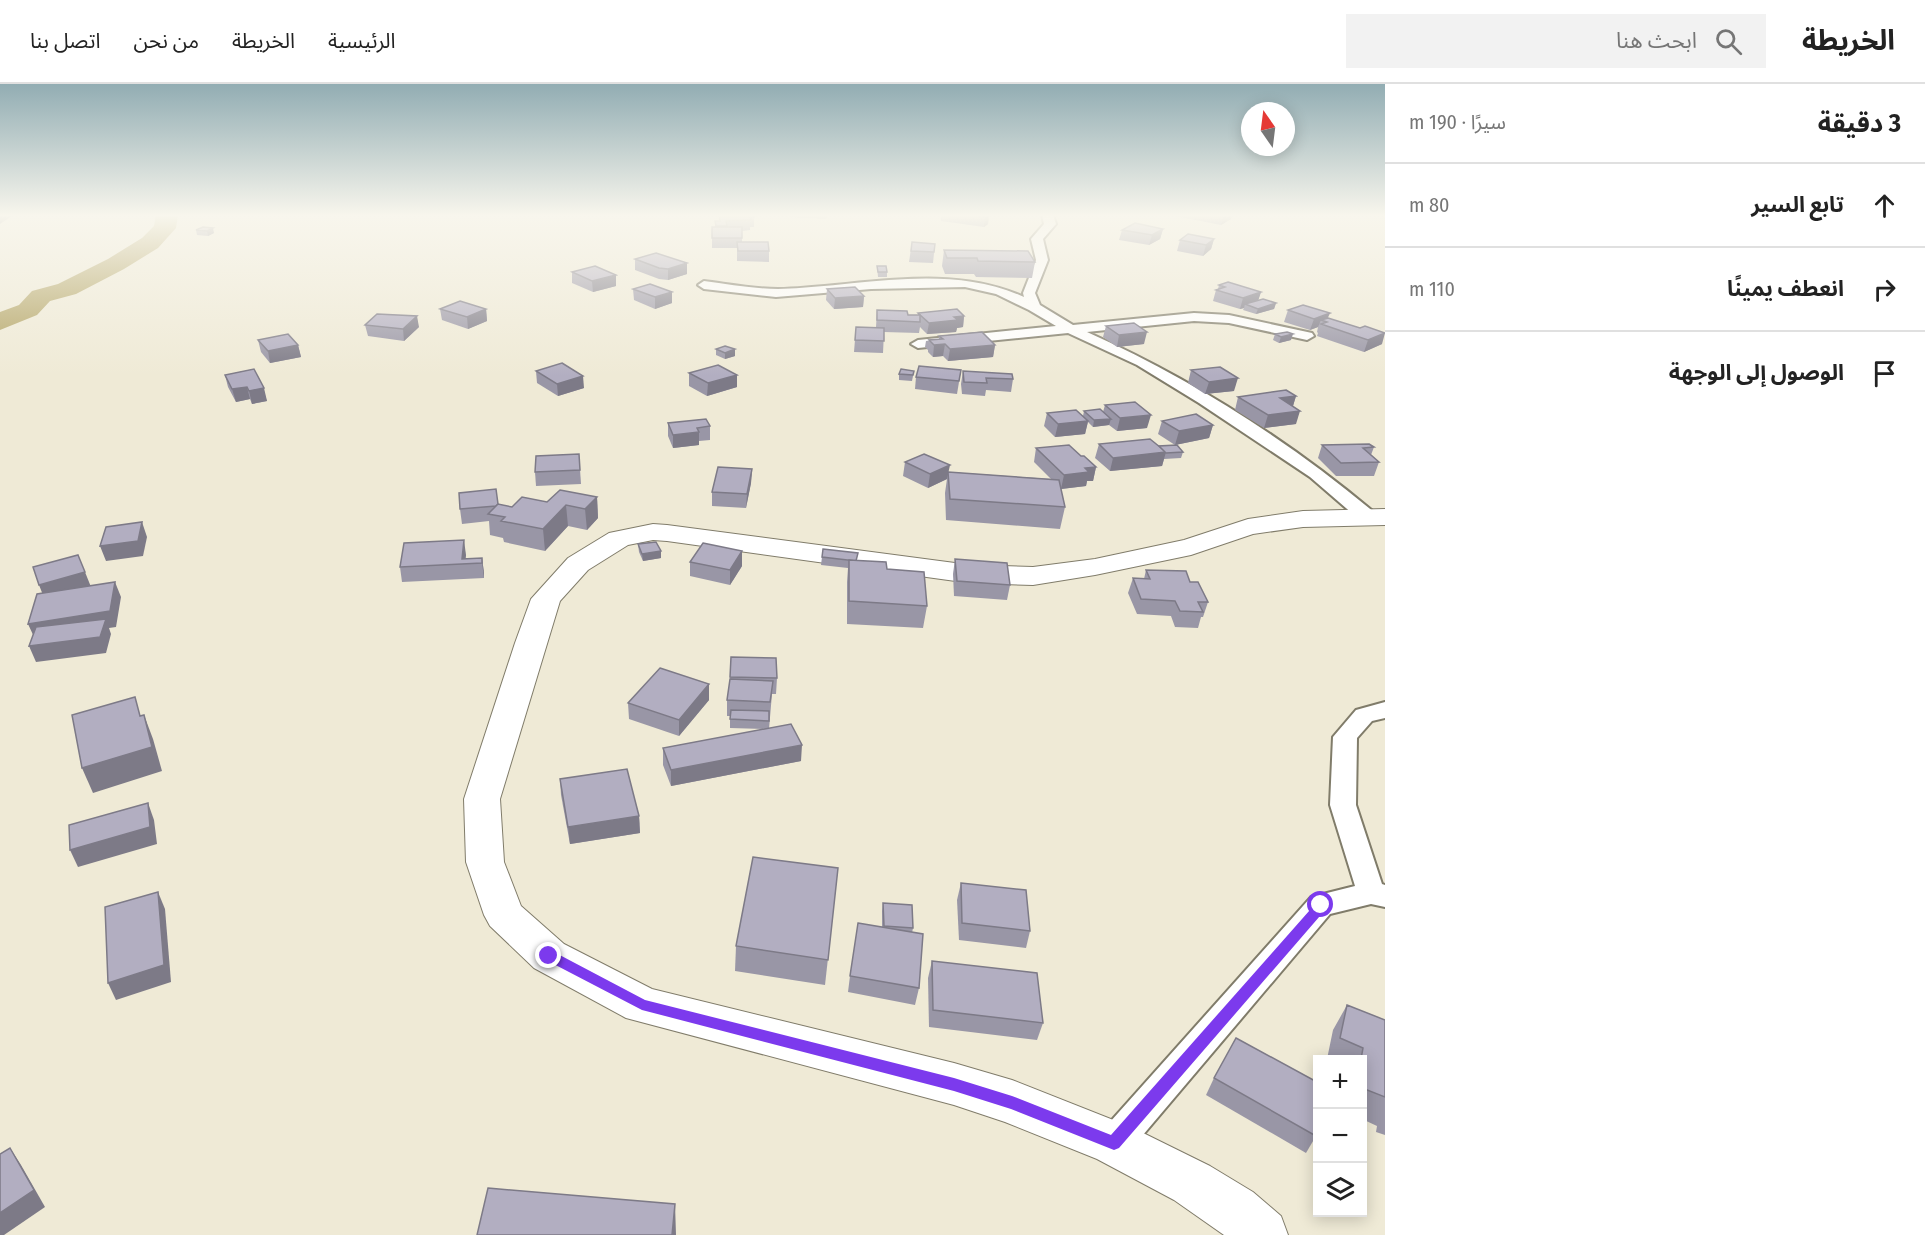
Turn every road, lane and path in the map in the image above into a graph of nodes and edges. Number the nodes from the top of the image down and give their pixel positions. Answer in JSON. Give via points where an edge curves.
{"nodes":[{"id":1,"x":1038,"y":269,"type":"edge"},
{"id":2,"x":704,"y":285,"type":"dead end"},
{"id":3,"x":1034,"y":307,"type":"junction"},
{"id":4,"x":1070,"y":329,"type":"junction"},
{"id":5,"x":1307,"y":336,"type":"dead end"},
{"id":6,"x":918,"y":344,"type":"dead end"},
{"id":7,"x":1376,"y":517,"type":"edge"},
{"id":8,"x":1385,"y":710,"type":"edge"},
{"id":9,"x":1378,"y":894,"type":"edge"},
{"id":10,"x":1114,"y":1143,"type":"junction"},
{"id":11,"x":1262,"y":1235,"type":"edge"}],
"edges":[{"from":1,"to":3,"type":"street","via":[[1029,292]]},
{"from":2,"to":3,"type":"street","via":[[776,293],[965,283],[1000,291]]},
{"from":3,"to":4,"type":"street"},
{"from":4,"to":5,"type":"street","via":[[1194,317],[1229,319]]},
{"from":4,"to":6,"type":"street"},
{"from":4,"to":7,"type":"street","via":[[1142,362],[1206,400]]},
{"from":7,"to":10,"type":"main road","via":[[1303,519],[1248,527],[1180,549],[1033,576],[970,574],[652,532],[619,539],[578,564],[546,599],[482,799],[485,862],[504,915],[549,956],[642,1005],[954,1084],[1012,1102]]},
{"from":8,"to":9,"type":"street","via":[[1364,714],[1345,737],[1343,805]]},
{"from":9,"to":10,"type":"street","via":[[1321,905]]},
{"from":10,"to":11,"type":"main road","via":[[1192,1183],[1235,1210]]}]}
